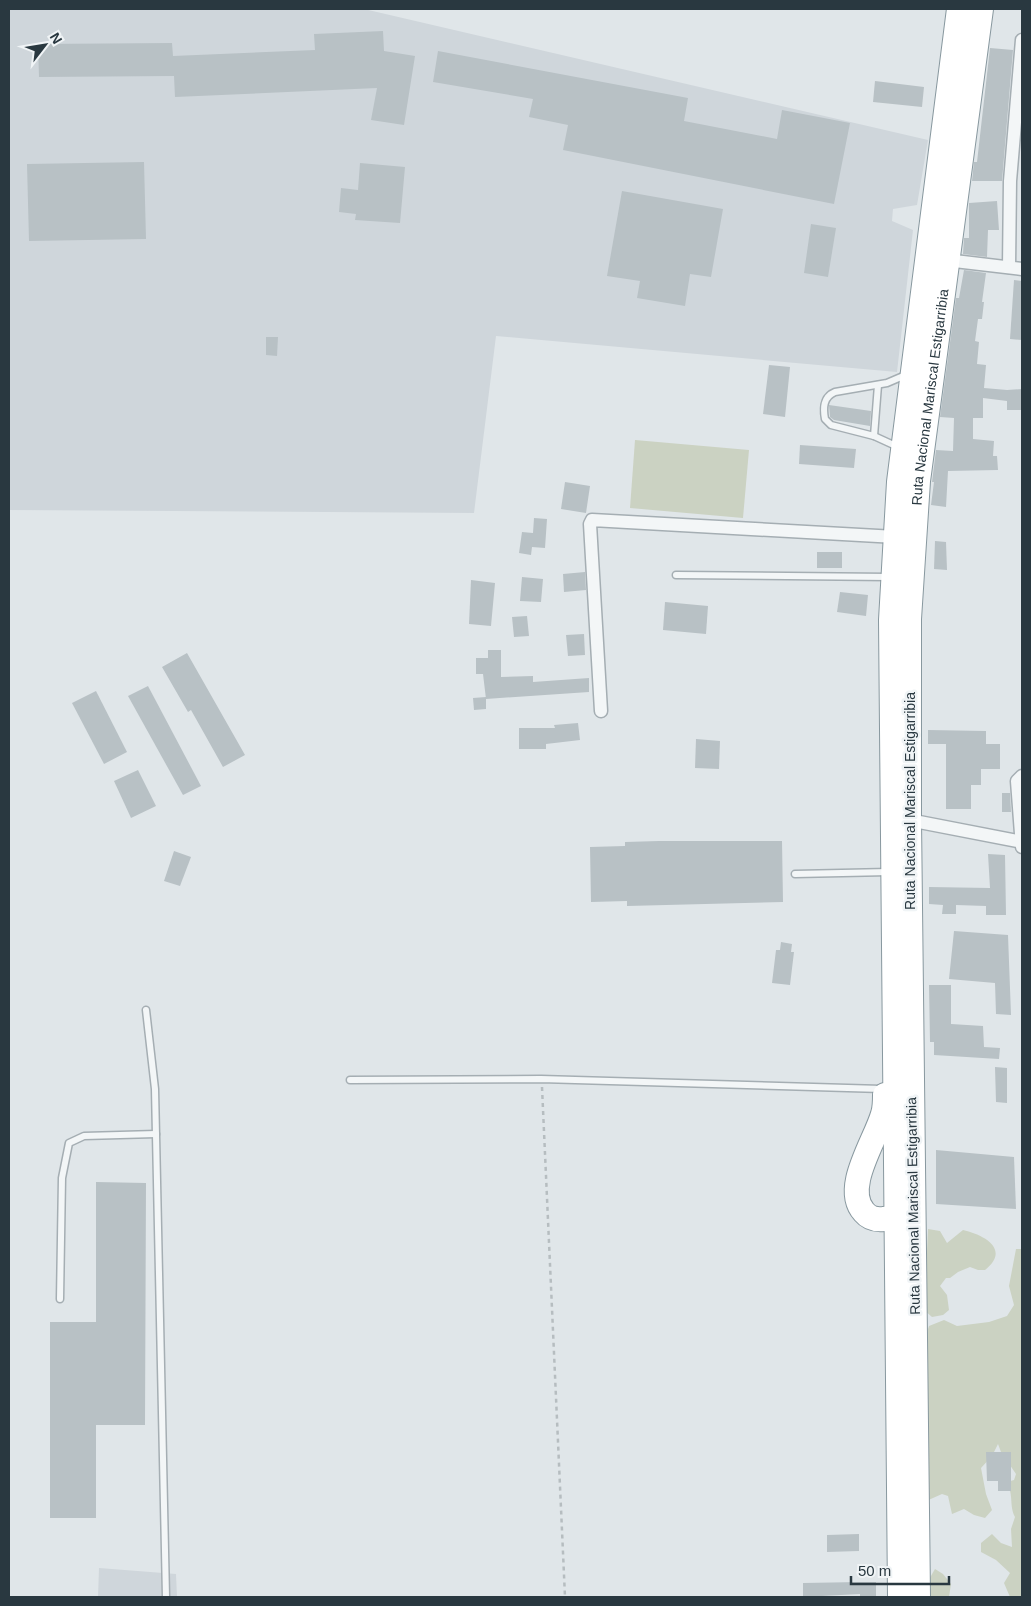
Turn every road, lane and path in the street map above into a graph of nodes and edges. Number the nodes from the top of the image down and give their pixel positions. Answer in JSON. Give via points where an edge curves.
{"nodes":[{"id":1,"x":959,"y":9,"type":"edge"},
{"id":2,"x":981,"y":9,"type":"edge"},
{"id":3,"x":1022,"y":40,"type":"edge"},
{"id":4,"x":946,"y":260,"type":"junction"},
{"id":5,"x":1009,"y":267,"type":"junction"},
{"id":6,"x":1022,"y":269,"type":"edge"},
{"id":7,"x":914,"y":370,"type":"junction"},
{"id":8,"x":878,"y":385,"type":"junction"},
{"id":9,"x":874,"y":436,"type":"junction"},
{"id":10,"x":904,"y":450,"type":"junction"},
{"id":11,"x":896,"y":536,"type":"junction"},
{"id":12,"x":676,"y":575,"type":"dead end"},
{"id":13,"x":893,"y":577,"type":"junction"},
{"id":14,"x":601,"y":711,"type":"dead end"},
{"id":15,"x":1022,"y":776,"type":"edge"},
{"id":16,"x":909,"y":820,"type":"junction"},
{"id":17,"x":1022,"y":842,"type":"edge"},
{"id":18,"x":1022,"y":847,"type":"edge"},
{"id":19,"x":892,"y":872,"type":"junction"},
{"id":20,"x":795,"y":874,"type":"dead end"},
{"id":21,"x":893,"y":981,"type":"junction"},
{"id":22,"x":146,"y":1010,"type":"dead end"},
{"id":23,"x":541,"y":1078,"type":"junction"},
{"id":24,"x":350,"y":1080,"type":"dead end"},
{"id":25,"x":886,"y":1089,"type":"junction"},
{"id":26,"x":156,"y":1134,"type":"junction"},
{"id":27,"x":905,"y":1212,"type":"junction"},
{"id":28,"x":60,"y":1299,"type":"dead end"},
{"id":29,"x":166,"y":1597,"type":"edge"},
{"id":30,"x":565,"y":1597,"type":"edge"},
{"id":31,"x":900,"y":1597,"type":"edge"},
{"id":32,"x":918,"y":1597,"type":"edge"}],
"edges":[{"from":1,"to":7,"type":"highway","name":"Ruta Nacional Mariscal Estigarribia"},
{"from":2,"to":4,"type":"highway","name":"Ruta Nacional Mariscal Estigarribia"},
{"from":3,"to":5,"type":"street","via":[[1010,181]]},
{"from":4,"to":5,"type":"street"},
{"from":4,"to":16,"type":"highway","name":"Ruta Nacional Mariscal Estigarribia","via":[[918,481],[909,619]]},
{"from":5,"to":6,"type":"street"},
{"from":7,"to":8,"type":"lane"},
{"from":7,"to":10,"type":"highway","name":"Ruta Nacional Mariscal Estigarribia"},
{"from":8,"to":9,"type":"lane"},
{"from":8,"to":9,"type":"lane","via":[[835,392],[827,397],[824,408],[825,420],[831,426]]},
{"from":9,"to":10,"type":"lane"},
{"from":10,"to":11,"type":"highway","name":"Ruta Nacional Mariscal Estigarribia"},
{"from":11,"to":13,"type":"highway","name":"Ruta Nacional Mariscal Estigarribia"},
{"from":11,"to":14,"type":"street","via":[[592,520]]},
{"from":12,"to":13,"type":"lane"},
{"from":13,"to":19,"type":"highway","name":"Ruta Nacional Mariscal Estigarribia"},
{"from":15,"to":17,"type":"street","via":[[1017,781]]},
{"from":16,"to":17,"type":"street"},
{"from":16,"to":27,"type":"highway","name":"Ruta Nacional Mariscal Estigarribia"},
{"from":17,"to":18,"type":"street"},
{"from":19,"to":20,"type":"lane"},
{"from":19,"to":21,"type":"highway","name":"Ruta Nacional Mariscal Estigarribia"},
{"from":21,"to":25,"type":"highway"},
{"from":21,"to":27,"type":"highway","name":"Ruta Nacional Mariscal Estigarribia"},
{"from":22,"to":26,"type":"lane","via":[[155,1089]]},
{"from":23,"to":24,"type":"lane"},
{"from":23,"to":25,"type":"lane"},
{"from":23,"to":30,"type":"path"},
{"from":25,"to":27,"type":"highway","via":[[884,1113],[857,1181],[857,1195],[860,1208],[877,1220]]},
{"from":26,"to":28,"type":"lane","via":[[84,1136],[70,1143],[62,1178]]},
{"from":26,"to":29,"type":"lane"},
{"from":27,"to":31,"type":"highway","name":"Ruta Nacional Mariscal Estigarribia"},
{"from":27,"to":32,"type":"highway","name":"Ruta Nacional Mariscal Estigarribia"}]}
